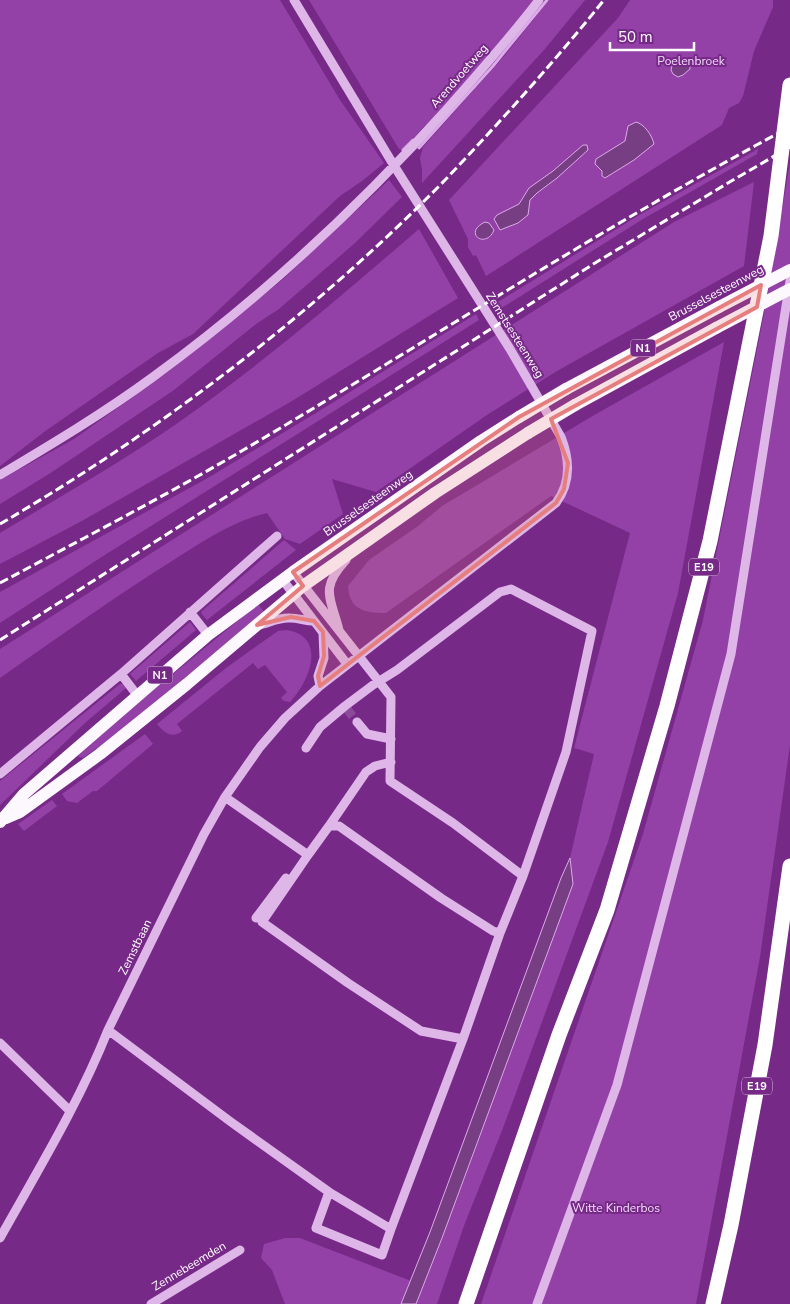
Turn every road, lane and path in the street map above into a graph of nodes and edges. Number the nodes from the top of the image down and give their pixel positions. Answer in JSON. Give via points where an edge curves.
{"nodes":[{"id":1,"x":294,"y":0,"type":"edge"},
{"id":2,"x":539,"y":0,"type":"edge"},
{"id":3,"x":790,"y":85,"type":"edge"},
{"id":4,"x":394,"y":167,"type":"junction"},
{"id":5,"x":790,"y":270,"type":"edge"},
{"id":6,"x":790,"y":281,"type":"edge"},
{"id":7,"x":790,"y":289,"type":"edge"},
{"id":8,"x":0,"y":475,"type":"edge"},
{"id":9,"x":277,"y":536,"type":"dead end"},
{"id":10,"x":355,"y":550,"type":"junction"},
{"id":11,"x":292,"y":572,"type":"junction"},
{"id":12,"x":282,"y":579,"type":"junction"},
{"id":13,"x":298,"y":590,"type":"junction"},
{"id":14,"x":190,"y":612,"type":"junction"},
{"id":15,"x":314,"y":621,"type":"junction"},
{"id":16,"x":257,"y":625,"type":"junction"},
{"id":17,"x":323,"y":632,"type":"junction"},
{"id":18,"x":340,"y":633,"type":"junction"},
{"id":19,"x":208,"y":635,"type":"junction"},
{"id":20,"x":381,"y":638,"type":"joint"},
{"id":21,"x":358,"y":656,"type":"junction"},
{"id":22,"x":347,"y":664,"type":"junction"},
{"id":23,"x":121,"y":674,"type":"junction"},
{"id":24,"x":379,"y":681,"type":"junction"},
{"id":25,"x":320,"y":686,"type":"junction"},
{"id":26,"x":137,"y":695,"type":"junction"},
{"id":27,"x":357,"y":722,"type":"tunnel mouth"},
{"id":28,"x":391,"y":739,"type":"junction"},
{"id":29,"x":306,"y":748,"type":"dead end"},
{"id":30,"x":391,"y":762,"type":"junction"},
{"id":31,"x":0,"y":774,"type":"edge"},
{"id":32,"x":225,"y":797,"type":"junction"},
{"id":33,"x":2,"y":820,"type":"edge"},
{"id":34,"x":329,"y":826,"type":"junction"},
{"id":35,"x":308,"y":855,"type":"junction"},
{"id":36,"x":790,"y":866,"type":"edge"},
{"id":37,"x":290,"y":872,"type":"dead end"},
{"id":38,"x":523,"y":876,"type":"junction"},
{"id":39,"x":256,"y":918,"type":"dead end"},
{"id":40,"x":500,"y":933,"type":"junction"},
{"id":41,"x":108,"y":1030,"type":"junction"},
{"id":42,"x":463,"y":1039,"type":"junction"},
{"id":43,"x":0,"y":1043,"type":"edge"},
{"id":44,"x":70,"y":1111,"type":"junction"},
{"id":45,"x":329,"y":1192,"type":"junction"},
{"id":46,"x":392,"y":1229,"type":"junction"},
{"id":47,"x":0,"y":1238,"type":"edge"},
{"id":48,"x":240,"y":1250,"type":"dead end"},
{"id":49,"x":152,"y":1304,"type":"edge"},
{"id":50,"x":466,"y":1304,"type":"edge"},
{"id":51,"x":537,"y":1304,"type":"edge"},
{"id":52,"x":713,"y":1304,"type":"edge"}],
"edges":[{"from":1,"to":4,"type":"street","name":"Zemstsesteenweg"},
{"from":2,"to":4,"type":"street","name":"Arendvoetweg","via":[[482,70]]},
{"from":3,"to":50,"type":"highway","number":"E19","via":[[771,236],[720,494],[667,706],[606,910]]},
{"from":4,"to":8,"type":"street","name":"Arendvoetweg","via":[[305,254],[198,343],[113,405]]},
{"from":4,"to":20,"type":"street","name":"Zemstsesteenweg","via":[[554,424],[566,451],[568,474],[556,503]]},
{"from":5,"to":11,"type":"main road","name":"Brusselsesteenweg","number":"N1","bridge":true,"via":[[519,417]]},
{"from":6,"to":51,"type":"street","via":[[731,654],[617,1086]]},
{"from":7,"to":10,"type":"main road","name":"Brusselsesteenweg","number":"N1","bridge":true,"via":[[575,404],[435,493]]},
{"from":9,"to":14,"type":"street"},
{"from":10,"to":13,"type":"main road","name":"Brusselsesteenweg","number":"N1"},
{"from":10,"to":18,"type":"street","via":[[335,574],[329,588],[330,603]]},
{"from":11,"to":12,"type":"main road","name":"Brusselsesteenweg","number":"N1"},
{"from":11,"to":13,"type":"street"},
{"from":12,"to":13,"type":"street"},
{"from":12,"to":19,"type":"main road","name":"Brusselsesteenweg","number":"N1"},
{"from":13,"to":15,"type":"street"},
{"from":13,"to":16,"type":"main road","name":"Brusselsesteenweg","number":"N1"},
{"from":13,"to":18,"type":"street"},
{"from":14,"to":19,"type":"street"},
{"from":14,"to":23,"type":"street"},
{"from":15,"to":16,"type":"street","via":[[291,617]]},
{"from":15,"to":17,"type":"street"},
{"from":16,"to":33,"type":"main road","name":"Brusselsesteenweg","number":"N1","via":[[100,754],[20,812]]},
{"from":17,"to":22,"type":"street"},
{"from":17,"to":25,"type":"street","via":[[324,658],[318,676]]},
{"from":18,"to":21,"type":"street"},
{"from":19,"to":26,"type":"main road","name":"Brusselsesteenweg","number":"N1"},
{"from":20,"to":21,"type":"street","name":"Zemstbaan"},
{"from":21,"to":22,"type":"street","name":"Zemstbaan"},
{"from":21,"to":24,"type":"street"},
{"from":22,"to":25,"type":"street","name":"Zemstbaan"},
{"from":23,"to":26,"type":"street"},
{"from":23,"to":31,"type":"street"},
{"from":24,"to":28,"type":"street","via":[[391,698]]},
{"from":24,"to":29,"type":"street","via":[[320,727]]},
{"from":24,"to":38,"type":"street","via":[[506,590],[511,589],[592,631],[566,752]]},
{"from":25,"to":32,"type":"street","name":"Zemstbaan","via":[[285,718],[260,747]]},
{"from":26,"to":33,"type":"main road","name":"Brusselsesteenweg","number":"N1","via":[[24,794]]},
{"from":27,"to":28,"type":"street","via":[[367,734]]},
{"from":28,"to":30,"type":"street"},
{"from":30,"to":34,"type":"street","via":[[366,772]]},
{"from":30,"to":38,"type":"street","via":[[390,782],[453,823]]},
{"from":32,"to":35,"type":"street"},
{"from":32,"to":41,"type":"street","name":"Zemstbaan"},
{"from":34,"to":35,"type":"street"},
{"from":34,"to":40,"type":"street","via":[[339,826],[440,898]]},
{"from":35,"to":42,"type":"street","via":[[262,922],[421,1031]]},
{"from":36,"to":52,"type":"highway","number":"E19","via":[[765,1046]]},
{"from":37,"to":39,"type":"street"},
{"from":38,"to":40,"type":"street"},
{"from":40,"to":42,"type":"street"},
{"from":41,"to":44,"type":"street","name":"Zemstbaan"},
{"from":41,"to":45,"type":"street"},
{"from":42,"to":46,"type":"street"},
{"from":43,"to":44,"type":"street"},
{"from":44,"to":47,"type":"street","name":"Zemstbaan"},
{"from":45,"to":46,"type":"street"},
{"from":45,"to":46,"type":"street","via":[[316,1228],[382,1255]]},
{"from":48,"to":49,"type":"street","name":"Zennebeemden"}]}
